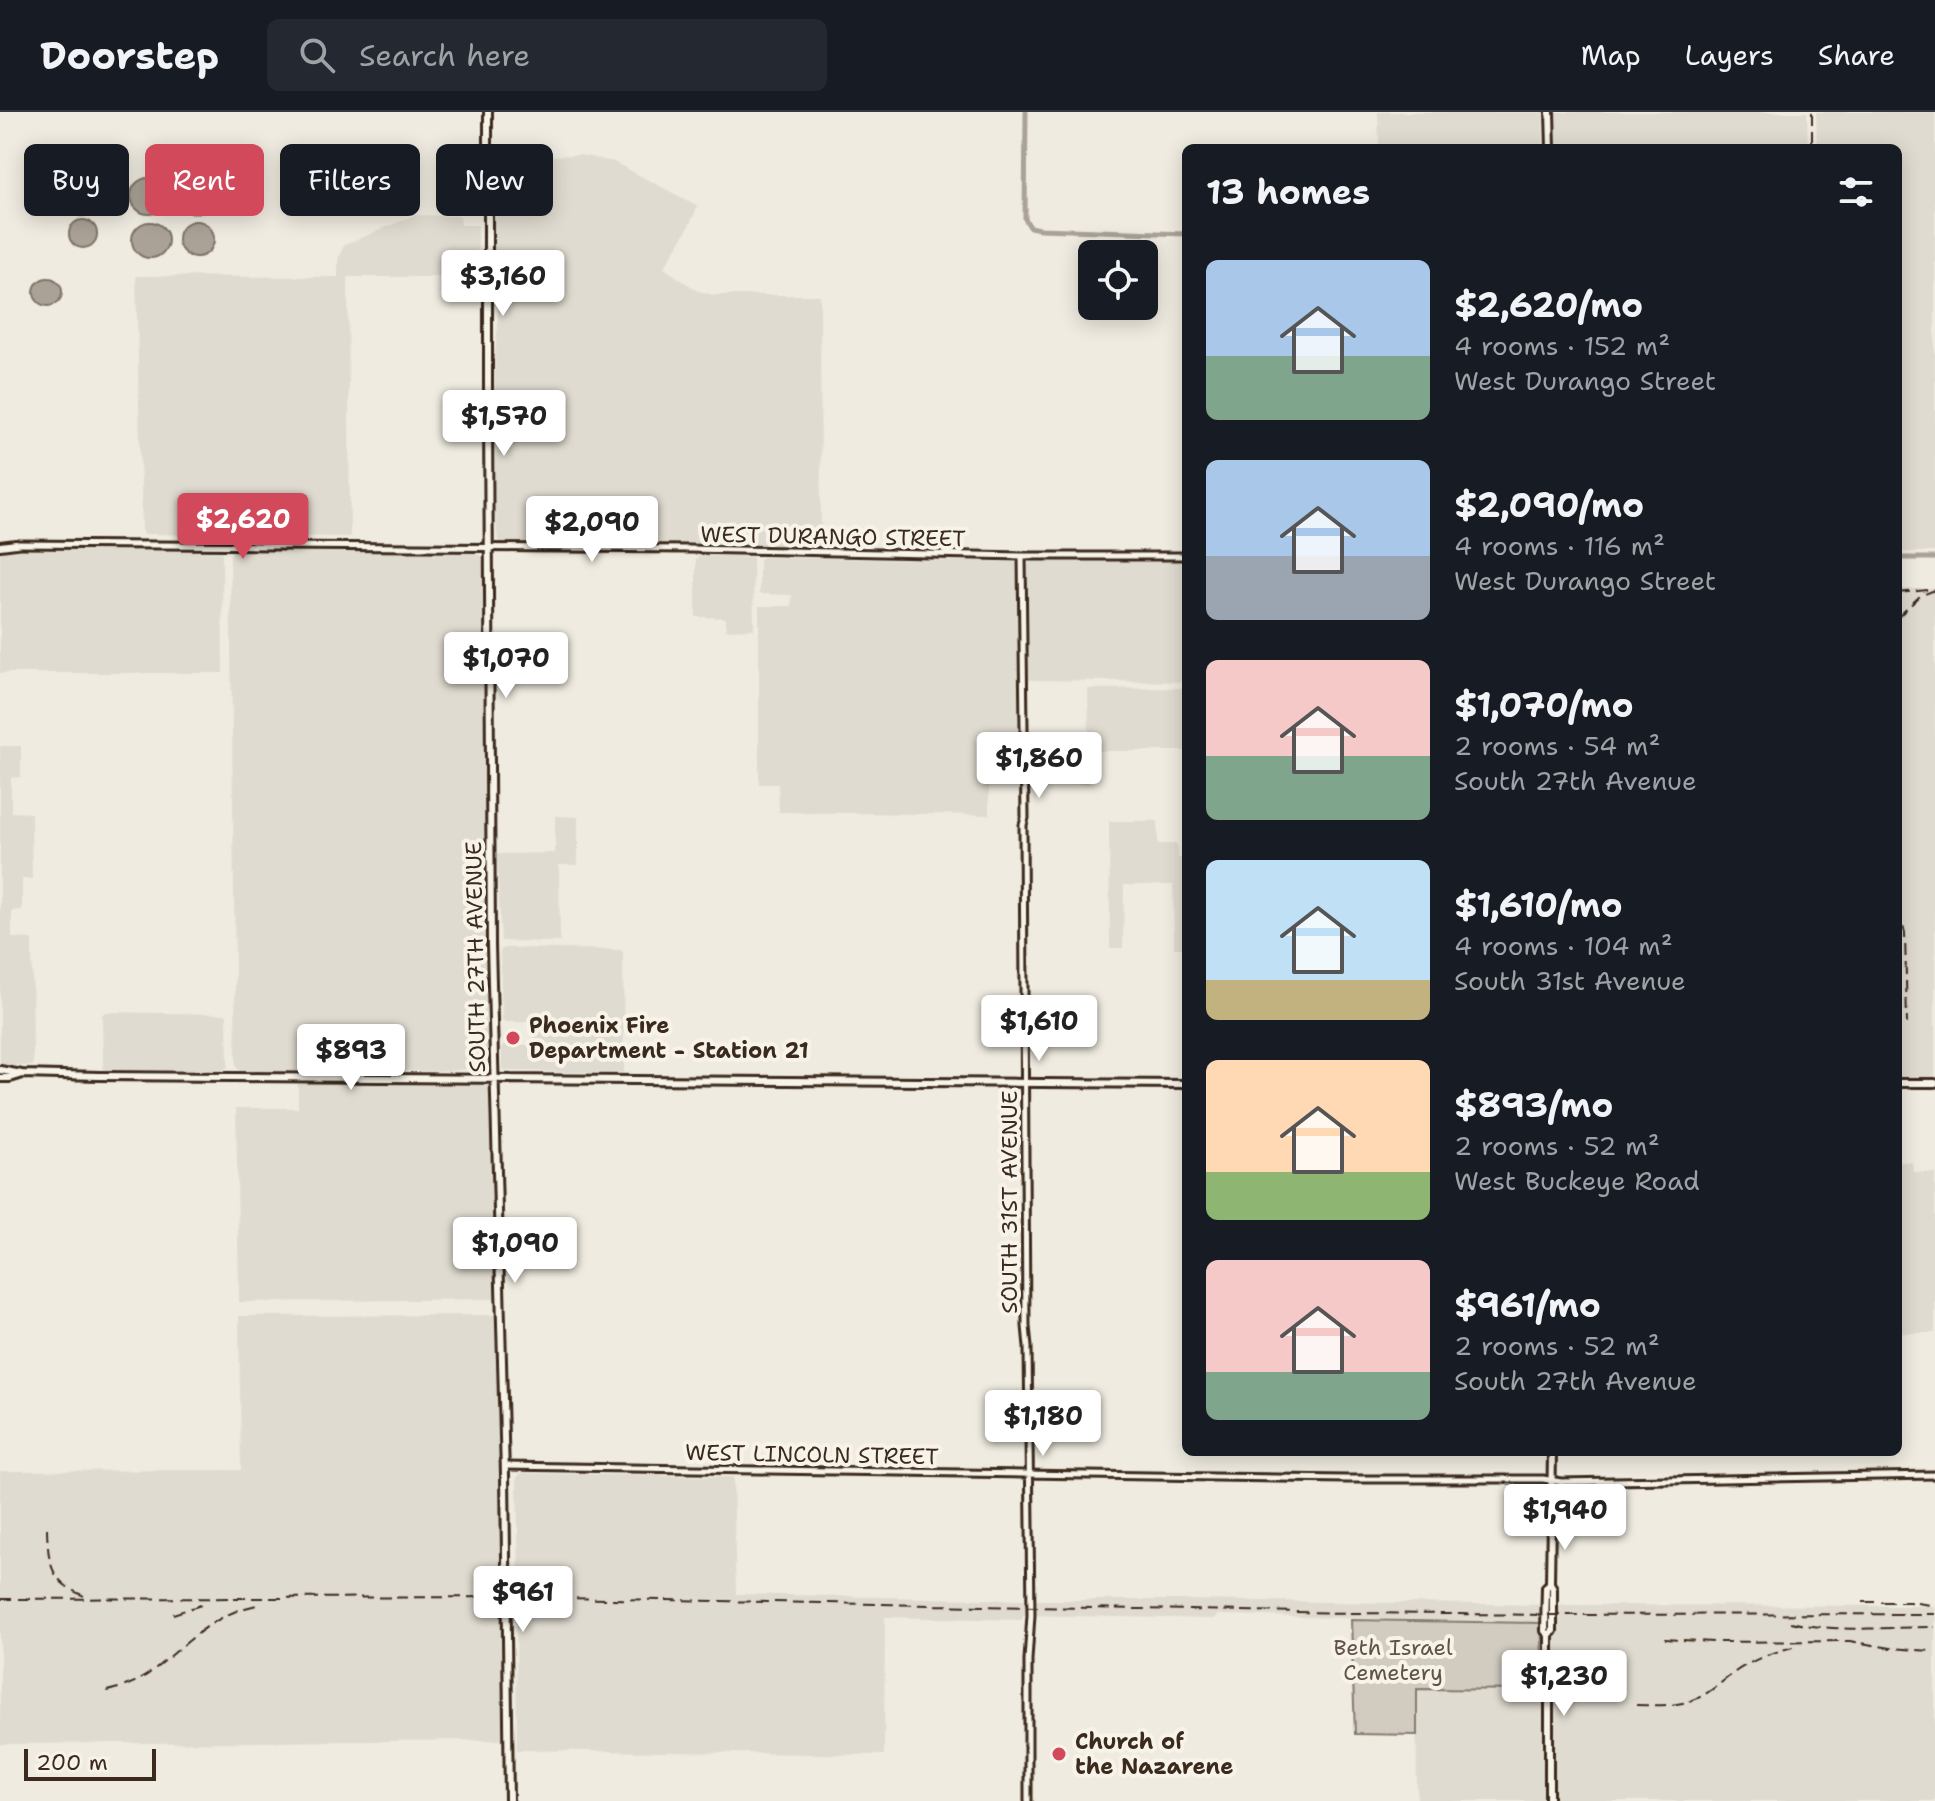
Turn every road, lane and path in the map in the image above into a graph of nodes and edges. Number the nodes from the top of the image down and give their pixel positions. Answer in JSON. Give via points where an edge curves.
{"nodes":[{"id":1,"x":488,"y":112,"type":"edge"},
{"id":2,"x":1550,"y":112,"type":"edge"},
{"id":3,"x":1551,"y":144,"type":"edge"},
{"id":4,"x":16,"y":544,"type":"joint"},
{"id":5,"x":0,"y":545,"type":"edge"},
{"id":6,"x":490,"y":549,"type":"junction"},
{"id":7,"x":1022,"y":556,"type":"junction"},
{"id":8,"x":1182,"y":556,"type":"edge"},
{"id":9,"x":0,"y":1070,"type":"edge"},
{"id":10,"x":22,"y":1074,"type":"junction"},
{"id":11,"x":0,"y":1078,"type":"edge"},
{"id":12,"x":495,"y":1078,"type":"junction"},
{"id":13,"x":1025,"y":1083,"type":"junction"},
{"id":14,"x":1902,"y":1083,"type":"edge"},
{"id":15,"x":1935,"y":1083,"type":"edge"},
{"id":16,"x":1182,"y":1084,"type":"edge"},
{"id":17,"x":1552,"y":1456,"type":"edge"},
{"id":18,"x":505,"y":1466,"type":"junction"},
{"id":19,"x":1029,"y":1474,"type":"junction"},
{"id":20,"x":1935,"y":1475,"type":"edge"},
{"id":21,"x":1552,"y":1481,"type":"junction"},
{"id":22,"x":509,"y":1801,"type":"edge"},
{"id":23,"x":1028,"y":1801,"type":"edge"},
{"id":24,"x":1549,"y":1801,"type":"edge"}],
"edges":[{"from":1,"to":6,"type":"main road","name":"SOUTH 27TH AVENUE"},
{"from":2,"to":3,"type":"main road"},
{"from":4,"to":5,"type":"main road"},
{"from":4,"to":6,"type":"street","name":"WEST DURANGO STREET"},
{"from":6,"to":7,"type":"street","name":"WEST DURANGO STREET"},
{"from":6,"to":12,"type":"main road","name":"SOUTH 27TH AVENUE"},
{"from":7,"to":8,"type":"street","name":"WEST DURANGO STREET"},
{"from":7,"to":13,"type":"street","name":"SOUTH 31ST AVENUE"},
{"from":9,"to":10,"type":"main road"},
{"from":10,"to":11,"type":"main road"},
{"from":10,"to":12,"type":"main road"},
{"from":12,"to":13,"type":"main road"},
{"from":12,"to":18,"type":"main road","name":"SOUTH 27TH AVENUE"},
{"from":13,"to":16,"type":"main road"},
{"from":13,"to":19,"type":"street","name":"SOUTH 31ST AVENUE"},
{"from":14,"to":15,"type":"main road"},
{"from":17,"to":21,"type":"main road"},
{"from":18,"to":19,"type":"street","name":"WEST LINCOLN STREET"},
{"from":18,"to":22,"type":"main road","name":"SOUTH 27TH AVENUE"},
{"from":19,"to":21,"type":"street","name":"WEST LINCOLN STREET"},
{"from":19,"to":23,"type":"street","name":"SOUTH 31ST AVENUE"},
{"from":20,"to":21,"type":"street","name":"WEST LINCOLN STREET"},
{"from":21,"to":24,"type":"main road"}]}
